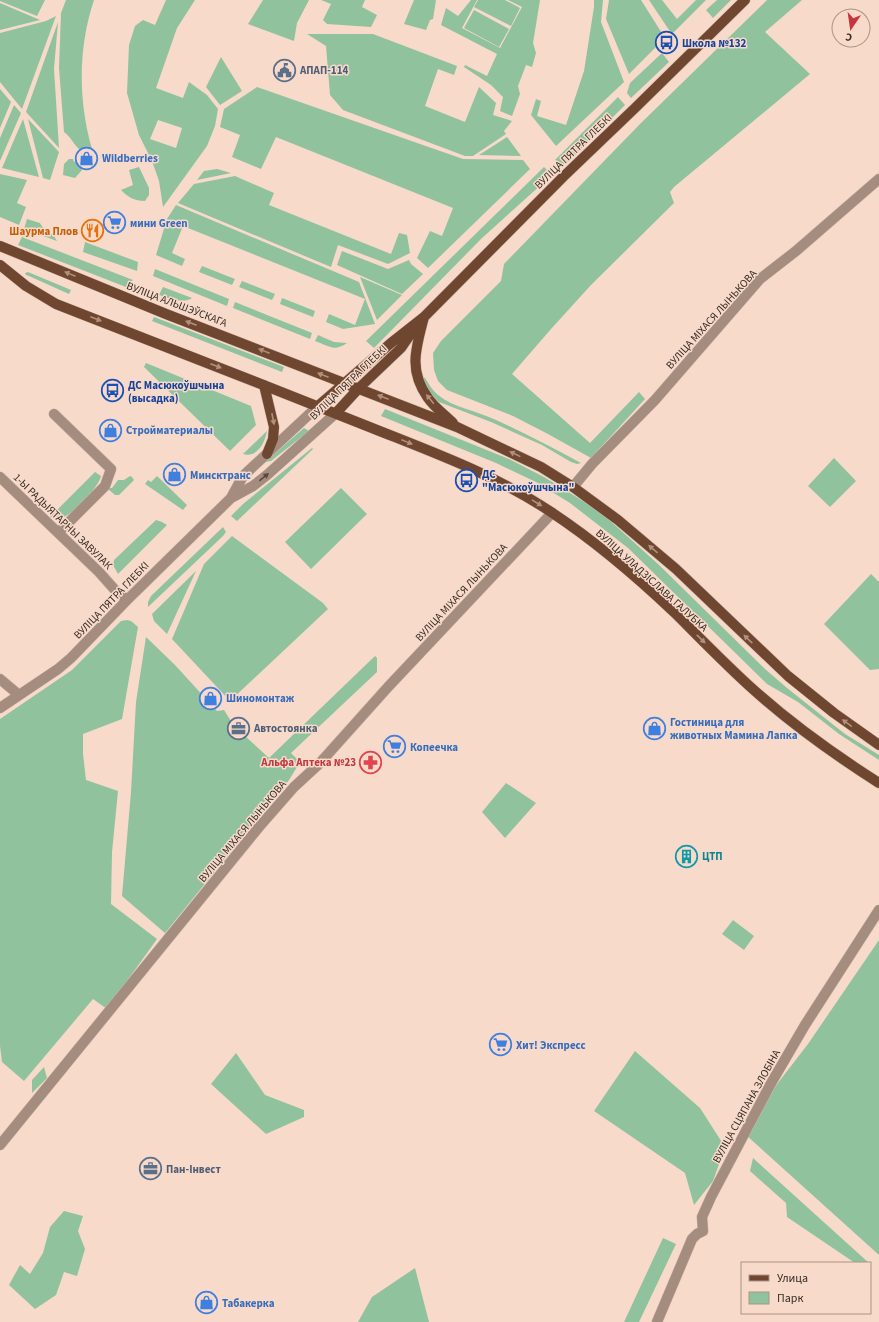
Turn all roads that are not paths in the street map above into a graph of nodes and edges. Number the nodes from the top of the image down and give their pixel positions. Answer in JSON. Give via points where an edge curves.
{"nodes":[{"id":1,"x":745,"y":0,"type":"edge"},
{"id":2,"x":879,"y":179,"type":"edge"},
{"id":3,"x":0,"y":246,"type":"edge"},
{"id":4,"x":0,"y":265,"type":"edge"},
{"id":5,"x":422,"y":320,"type":"junction"},
{"id":6,"x":345,"y":383,"type":"junction"},
{"id":7,"x":264,"y":385,"type":"junction"},
{"id":8,"x":359,"y":388,"type":"junction"},
{"id":9,"x":318,"y":406,"type":"junction"},
{"id":10,"x":336,"y":413,"type":"junction"},
{"id":11,"x":54,"y":414,"type":"dead end"},
{"id":12,"x":457,"y":427,"type":"junction"},
{"id":13,"x":267,"y":454,"type":"junction"},
{"id":14,"x":0,"y":477,"type":"edge"},
{"id":15,"x":573,"y":487,"type":"junction"},
{"id":16,"x":231,"y":498,"type":"junction"},
{"id":17,"x":552,"y":513,"type":"junction"},
{"id":18,"x":59,"y":532,"type":"junction"},
{"id":19,"x":127,"y":600,"type":"junction"},
{"id":20,"x":0,"y":679,"type":"edge"},
{"id":21,"x":19,"y":695,"type":"junction"},
{"id":22,"x":0,"y":708,"type":"edge"},
{"id":23,"x":879,"y":745,"type":"edge"},
{"id":24,"x":879,"y":782,"type":"edge"},
{"id":25,"x":879,"y":910,"type":"edge"},
{"id":26,"x":0,"y":1145,"type":"edge"},
{"id":27,"x":657,"y":1322,"type":"edge"}],
"edges":[{"from":1,"to":5,"type":"main road","name":"ВУЛІЦА ПЯТРА ГЛЕБКІ","via":[[562,177]]},
{"from":2,"to":15,"type":"street","name":"ВУЛІЦА МІХАСЯ ЛЫНЬКОВА","via":[[760,279],[655,400]]},
{"from":6,"to":3,"type":"main road","name":"ВУЛІЦА АЛЬШЭЎСКАГА","one_way":true},
{"from":4,"to":7,"type":"main road","one_way":true,"via":[[26,286],[56,304]]},
{"from":5,"to":6,"type":"main road","name":"ВУЛІЦА ПЯТРА ГЛЕБКІ"},
{"from":5,"to":8,"type":"main road","name":"ВУЛІЦА ПЯТРА ГЛЕБКІ","via":[[401,348]]},
{"from":12,"to":5,"type":"main road","one_way":true,"via":[[429,400],[417,377],[416,349]]},
{"from":6,"to":8,"type":"main road","name":"ВУЛІЦА УЛАДЗІСЛАВА ГАЛУБКА"},
{"from":6,"to":9,"type":"main road","name":"ВУЛІЦА ПЯТРА ГЛЕБКІ"},
{"from":7,"to":9,"type":"main road"},
{"from":7,"to":13,"type":"main road","one_way":true,"via":[[274,427],[273,439]]},
{"from":8,"to":10,"type":"main road","name":"ВУЛІЦА ПЯТРА ГЛЕБКІ"},
{"from":12,"to":8,"type":"main road","name":"ВУЛІЦА УЛАДЗІСЛАВА ГАЛУБКА","one_way":true},
{"from":9,"to":10,"type":"main road","name":"ВУЛІЦА УЛАДЗІСЛАВА ГАЛУБКА"},
{"from":9,"to":13,"type":"street","name":"ВУЛІЦА ПЯТРА ГЛЕБКІ"},
{"from":16,"to":10,"type":"street","name":"ВУЛІЦА ПЯТРА ГЛЕБКІ","one_way":true,"via":[[267,475]]},
{"from":10,"to":17,"type":"main road","name":"ВУЛІЦА УЛАДЗІСЛАВА ГАЛУБКА","one_way":true,"via":[[472,469],[526,496]]},
{"from":11,"to":18,"type":"street","via":[[111,469],[105,486]]},
{"from":15,"to":12,"type":"main road","name":"ВУЛІЦА УЛАДЗІСЛАВА ГАЛУБКА","one_way":true,"via":[[536,464]]},
{"from":13,"to":16,"type":"street","name":"ВУЛІЦА ПЯТРА ГЛЕБКІ","via":[[243,476]]},
{"from":14,"to":18,"type":"street","name":"1-Ы РАДЫЯТАРНЫ ЗАВУЛАК"},
{"from":23,"to":15,"type":"main road","name":"ВУЛІЦА УЛАДЗІСЛАВА ГАЛУБКА","one_way":true,"via":[[798,685],[658,553]]},
{"from":16,"to":19,"type":"street","name":"ВУЛІЦА ПЯТРА ГЛЕБКІ"},
{"from":17,"to":24,"type":"main road","name":"ВУЛІЦА УЛАДЗІСЛАВА ГАЛУБКА","one_way":true,"via":[[632,574],[789,720],[826,748]]},
{"from":17,"to":26,"type":"street","name":"ВУЛІЦА МІХАСЯ ЛЫНЬКОВА","via":[[259,827]]},
{"from":18,"to":19,"type":"street","name":"1-Ы РАДЫЯТАРНЫ ЗАВУЛАК"},
{"from":19,"to":21,"type":"street","name":"ВУЛІЦА ПЯТРА ГЛЕБКІ","via":[[71,658]]},
{"from":20,"to":21,"type":"street"},
{"from":21,"to":22,"type":"street","name":"ВУЛІЦА ПЯТРА ГЛЕБКІ"},
{"from":25,"to":27,"type":"street","name":"ВУЛІЦА СЦЯПАНА ЗЛОБІНА","via":[[805,1025],[738,1143],[702,1217],[703,1232],[692,1239]]}]}
